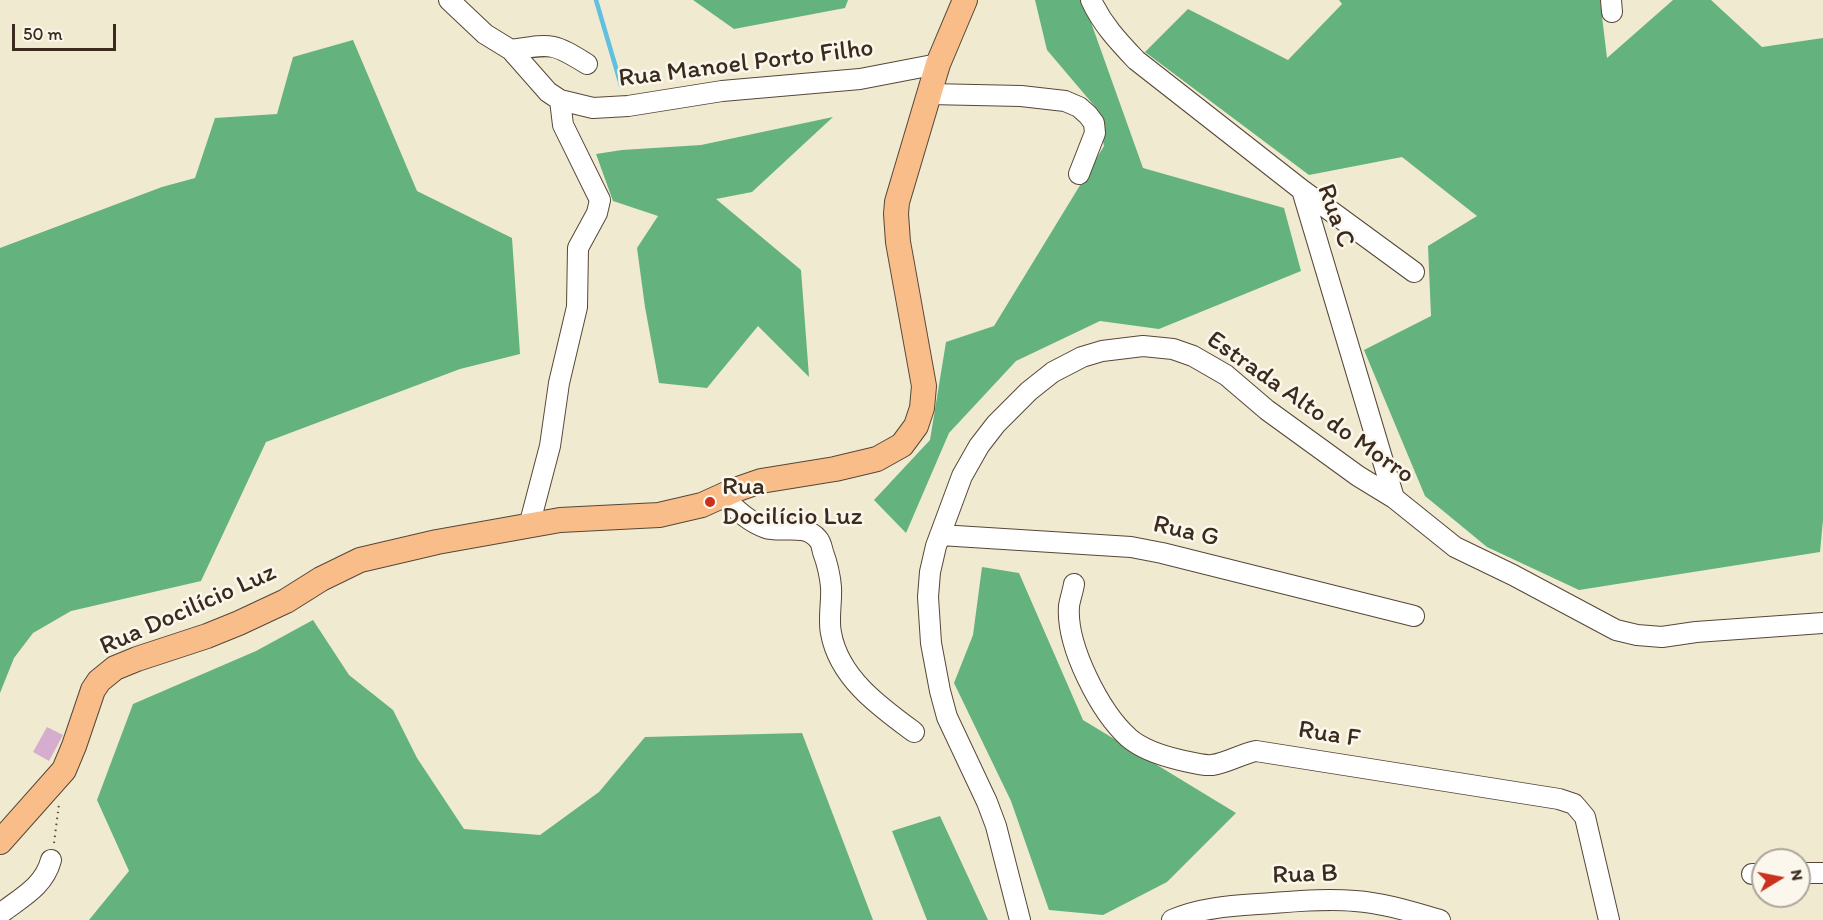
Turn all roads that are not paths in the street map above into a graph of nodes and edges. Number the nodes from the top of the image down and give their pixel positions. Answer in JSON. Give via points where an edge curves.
{"nodes":[{"id":1,"x":449,"y":0,"type":"edge"},
{"id":2,"x":965,"y":0,"type":"edge"},
{"id":3,"x":1091,"y":0,"type":"edge"},
{"id":4,"x":511,"y":50,"type":"junction"},
{"id":5,"x":587,"y":64,"type":"dead end"},
{"id":6,"x":938,"y":64,"type":"junction"},
{"id":7,"x":929,"y":94,"type":"junction"},
{"id":8,"x":560,"y":100,"type":"junction"},
{"id":9,"x":1079,"y":174,"type":"dead end"},
{"id":10,"x":1302,"y":190,"type":"junction"},
{"id":11,"x":1414,"y":272,"type":"dead end"},
{"id":12,"x":722,"y":496,"type":"junction"},
{"id":13,"x":1394,"y":498,"type":"junction"},
{"id":14,"x":529,"y":526,"type":"junction"},
{"id":15,"x":940,"y":535,"type":"junction"},
{"id":16,"x":1074,"y":584,"type":"dead end"},
{"id":17,"x":1414,"y":616,"type":"dead end"},
{"id":18,"x":1823,"y":623,"type":"edge"},
{"id":19,"x":914,"y":732,"type":"dead end"},
{"id":20,"x":0,"y":842,"type":"edge"},
{"id":21,"x":51,"y":860,"type":"road end"},
{"id":22,"x":0,"y":914,"type":"edge"},
{"id":23,"x":1020,"y":920,"type":"edge"},
{"id":24,"x":1172,"y":920,"type":"edge"},
{"id":25,"x":1440,"y":920,"type":"edge"},
{"id":26,"x":1609,"y":920,"type":"edge"}],
"edges":[{"from":1,"to":4,"type":"street","via":[[485,34]]},
{"from":2,"to":6,"type":"main road","name":"Rua Docilício Luz"},
{"from":3,"to":10,"type":"street","name":"Rua C","via":[[1116,39],[1137,60]]},
{"from":4,"to":5,"type":"street","via":[[558,46]]},
{"from":4,"to":8,"type":"street"},
{"from":6,"to":7,"type":"main road","name":"Rua Docilício Luz"},
{"from":6,"to":8,"type":"street","name":"Rua Manoel Porto Filho","via":[[860,80],[722,91],[628,106],[593,108]]},
{"from":7,"to":9,"type":"street","via":[[1021,96],[1065,101],[1079,107],[1094,123],[1095,133]]},
{"from":7,"to":12,"type":"main road","name":"Rua Docilício Luz","via":[[896,214],[924,386],[916,426],[902,444],[877,459],[761,481]]},
{"from":8,"to":14,"type":"street","via":[[563,125],[600,206],[578,248],[577,307],[559,383],[550,446]]},
{"from":10,"to":11,"type":"street"},
{"from":10,"to":13,"type":"street","name":"Rua C"},
{"from":12,"to":14,"type":"main road","name":"Rua Docilício Luz","via":[[659,515],[560,520]]},
{"from":12,"to":19,"type":"street","via":[[768,529],[797,529],[819,540],[831,588],[830,632],[844,666],[861,689]]},
{"from":13,"to":15,"type":"street","name":"Estrada Alto do Morro","via":[[1267,410],[1226,375],[1193,356],[1173,349],[1127,347],[1082,357],[1053,372],[1013,405],[979,446],[962,476]]},
{"from":13,"to":18,"type":"street","name":"Estrada Alto do Morro","via":[[1455,547],[1616,630],[1662,637]]},
{"from":14,"to":20,"type":"main road","name":"Rua Docilício Luz","via":[[360,560],[239,623],[115,668],[93,690],[64,770]]},
{"from":15,"to":17,"type":"street","name":"Rua G","via":[[1131,547]]},
{"from":15,"to":23,"type":"street","name":"Estrada Alto do Morro","via":[[928,597],[939,691],[996,826]]},
{"from":16,"to":26,"type":"street","name":"Rua F","via":[[1069,607],[1075,647],[1106,711],[1131,740],[1152,752],[1200,764],[1211,765],[1256,751],[1567,801],[1585,818]]},
{"from":21,"to":22,"type":"street","via":[[46,875],[32,891]]},
{"from":24,"to":25,"type":"street","name":"Rua B","via":[[1221,906],[1321,900],[1389,906]]}]}
